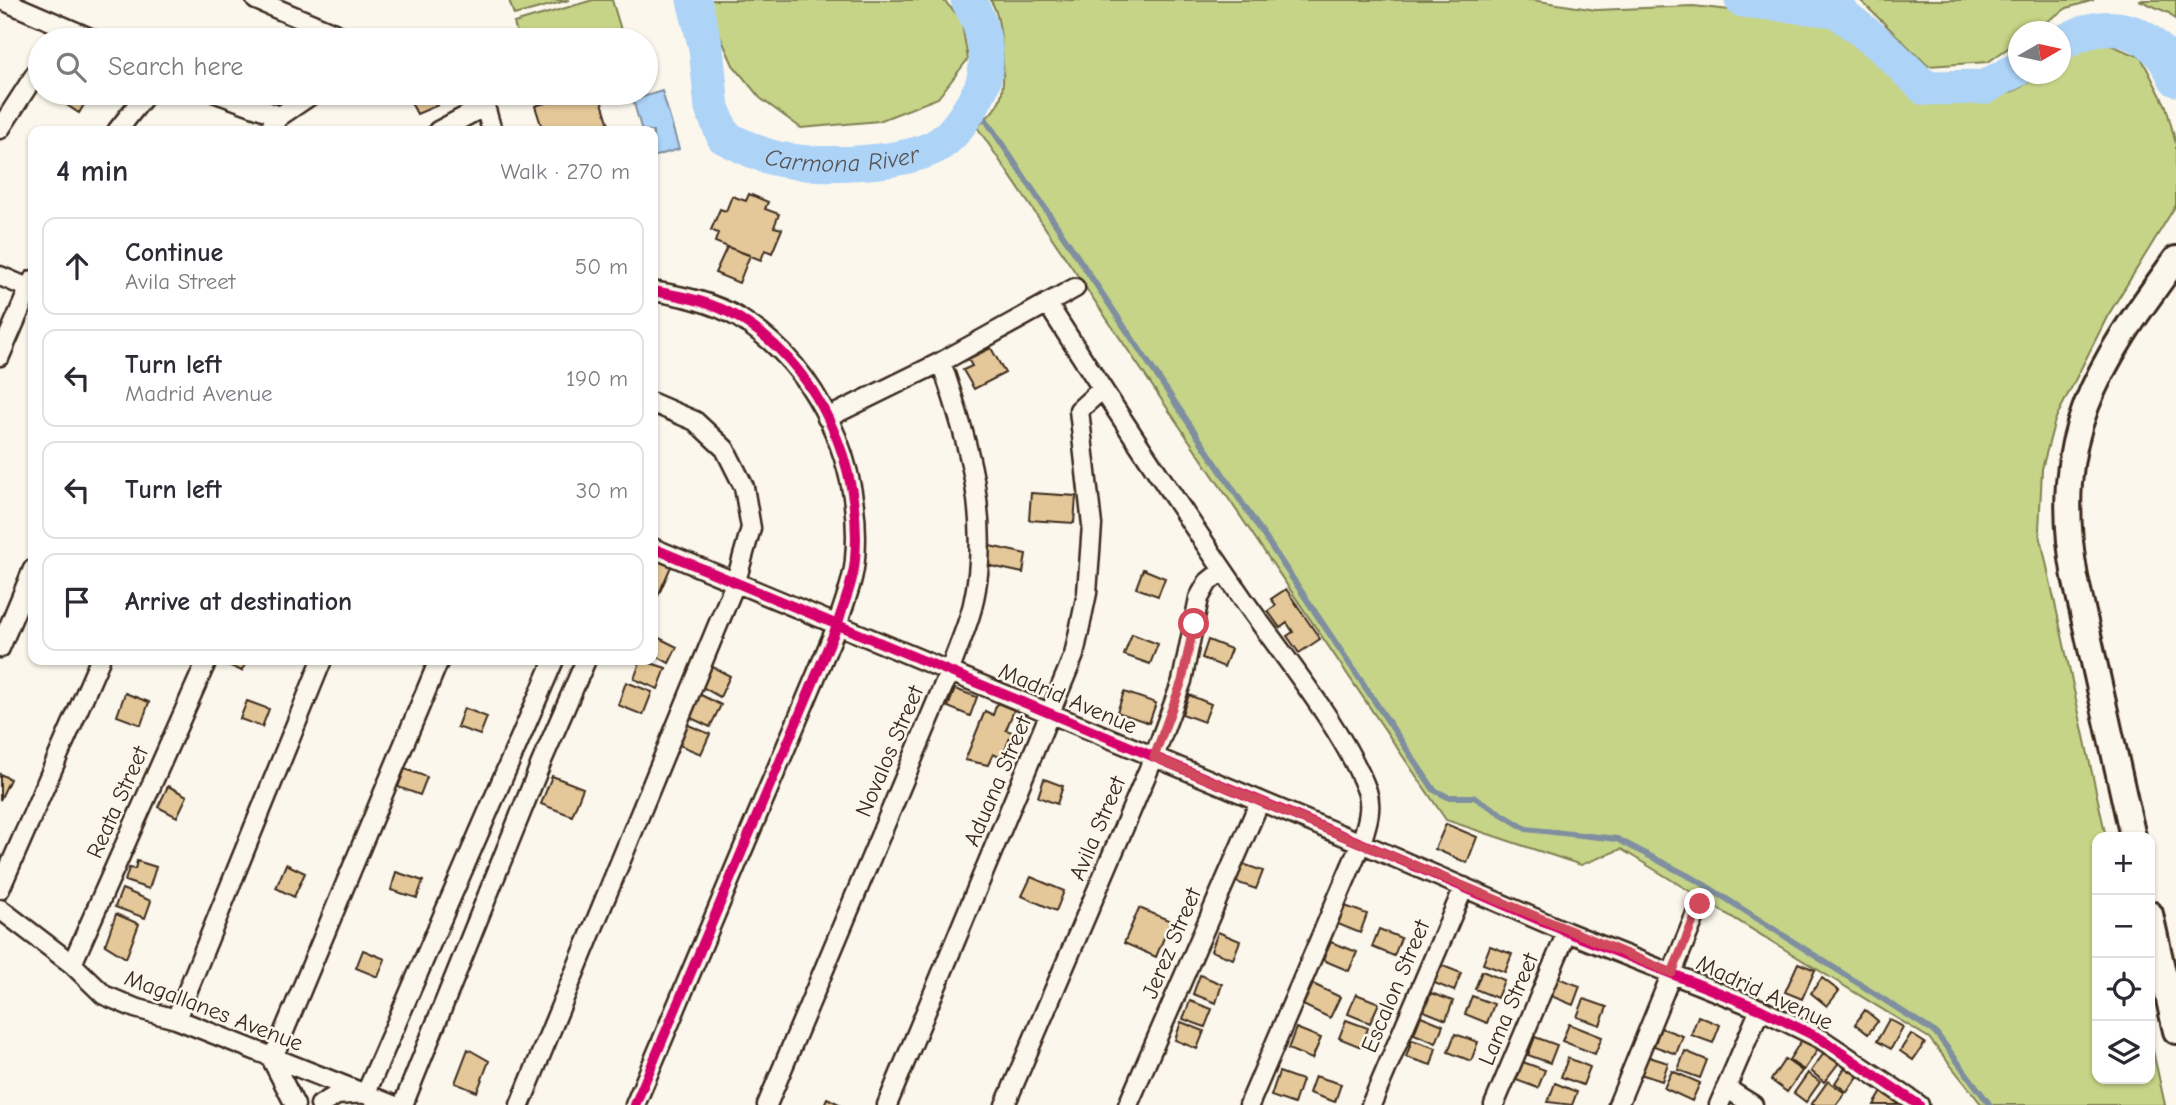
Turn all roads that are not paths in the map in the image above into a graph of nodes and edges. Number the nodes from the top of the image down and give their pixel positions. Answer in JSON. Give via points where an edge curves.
{"nodes":[{"id":1,"x":2,"y":0,"type":"edge"},
{"id":2,"x":256,"y":0,"type":"edge"},
{"id":3,"x":52,"y":28,"type":"edge"},
{"id":4,"x":322,"y":28,"type":"edge"},
{"id":5,"x":28,"y":86,"type":"edge"},
{"id":6,"x":138,"y":105,"type":"edge"},
{"id":7,"x":250,"y":105,"type":"edge"},
{"id":8,"x":297,"y":105,"type":"edge"},
{"id":9,"x":485,"y":106,"type":"joint"},
{"id":10,"x":281,"y":116,"type":"junction"},
{"id":11,"x":121,"y":126,"type":"edge"},
{"id":12,"x":272,"y":126,"type":"edge"},
{"id":13,"x":447,"y":126,"type":"edge"},
{"id":14,"x":491,"y":126,"type":"edge"},
{"id":15,"x":0,"y":129,"type":"edge"},
{"id":16,"x":2176,"y":259,"type":"edge"},
{"id":17,"x":0,"y":276,"type":"edge"},
{"id":18,"x":28,"y":286,"type":"edge"},
{"id":19,"x":1075,"y":288,"type":"dead end"},
{"id":20,"x":658,"y":292,"type":"edge"},
{"id":21,"x":28,"y":296,"type":"edge"},
{"id":22,"x":1047,"y":303,"type":"junction"},
{"id":23,"x":0,"y":356,"type":"edge"},
{"id":24,"x":941,"y":362,"type":"junction"},
{"id":25,"x":1102,"y":389,"type":"junction"},
{"id":26,"x":658,"y":405,"type":"edge"},
{"id":27,"x":827,"y":418,"type":"junction"},
{"id":28,"x":658,"y":550,"type":"edge"},
{"id":29,"x":1223,"y":570,"type":"junction"},
{"id":30,"x":28,"y":581,"type":"edge"},
{"id":31,"x":736,"y":582,"type":"junction"},
{"id":32,"x":837,"y":626,"type":"junction"},
{"id":33,"x":0,"y":648,"type":"edge"},
{"id":34,"x":98,"y":665,"type":"edge"},
{"id":35,"x":205,"y":665,"type":"edge"},
{"id":36,"x":320,"y":665,"type":"edge"},
{"id":37,"x":437,"y":665,"type":"edge"},
{"id":38,"x":552,"y":665,"type":"edge"},
{"id":39,"x":584,"y":665,"type":"edge"},
{"id":40,"x":950,"y":670,"type":"junction"},
{"id":41,"x":1052,"y":713,"type":"junction"},
{"id":42,"x":515,"y":753,"type":"junction"},
{"id":43,"x":1154,"y":757,"type":"junction"},
{"id":44,"x":541,"y":763,"type":"junction"},
{"id":45,"x":1260,"y":801,"type":"junction"},
{"id":46,"x":2132,"y":832,"type":"edge"},
{"id":47,"x":1361,"y":843,"type":"junction"},
{"id":48,"x":1464,"y":887,"type":"junction"},
{"id":49,"x":0,"y":889,"type":"edge"},
{"id":50,"x":1700,"y":904,"type":"dead end"},
{"id":51,"x":0,"y":909,"type":"edge"},
{"id":52,"x":1567,"y":932,"type":"junction"},
{"id":53,"x":2155,"y":936,"type":"edge"},
{"id":54,"x":72,"y":964,"type":"junction"},
{"id":55,"x":1672,"y":973,"type":"junction"},
{"id":56,"x":1760,"y":1009,"type":"junction"},
{"id":57,"x":176,"y":1020,"type":"junction"},
{"id":58,"x":2176,"y":1031,"type":"edge"},
{"id":59,"x":272,"y":1060,"type":"junction"},
{"id":60,"x":366,"y":1093,"type":"junction"},
{"id":61,"x":1722,"y":1096,"type":"edge"},
{"id":62,"x":295,"y":1105,"type":"edge"},
{"id":63,"x":320,"y":1105,"type":"edge"},
{"id":64,"x":393,"y":1105,"type":"edge"},
{"id":65,"x":403,"y":1105,"type":"edge"},
{"id":66,"x":520,"y":1105,"type":"edge"},
{"id":67,"x":635,"y":1105,"type":"edge"},
{"id":68,"x":768,"y":1105,"type":"edge"},
{"id":69,"x":887,"y":1105,"type":"edge"},
{"id":70,"x":1005,"y":1105,"type":"edge"},
{"id":71,"x":1128,"y":1105,"type":"edge"},
{"id":72,"x":1249,"y":1105,"type":"edge"},
{"id":73,"x":1371,"y":1105,"type":"edge"},
{"id":74,"x":1493,"y":1105,"type":"edge"},
{"id":75,"x":1618,"y":1105,"type":"edge"},
{"id":76,"x":1753,"y":1105,"type":"edge"},
{"id":77,"x":1919,"y":1105,"type":"edge"}],
"edges":[{"from":1,"to":3,"type":"street"},
{"from":2,"to":4,"type":"street"},
{"from":5,"to":15,"type":"street"},
{"from":6,"to":11,"type":"street"},
{"from":7,"to":10,"type":"street"},
{"from":8,"to":10,"type":"street"},
{"from":9,"to":13,"type":"street"},
{"from":9,"to":14,"type":"street"},
{"from":10,"to":12,"type":"street"},
{"from":16,"to":46,"type":"main road","via":[[2099,372],[2074,439],[2068,473],[2068,541]]},
{"from":17,"to":18,"type":"street"},
{"from":19,"to":22,"type":"street"},
{"from":20,"to":27,"type":"street","via":[[691,298],[738,317],[794,364]]},
{"from":21,"to":23,"type":"street"},
{"from":22,"to":24,"type":"street"},
{"from":22,"to":25,"type":"street"},
{"from":24,"to":27,"type":"street"},
{"from":24,"to":40,"type":"street","name":"Novalos Street","via":[[967,436],[981,525],[973,604]]},
{"from":25,"to":29,"type":"street"},
{"from":25,"to":41,"type":"street","name":"Aduana Street","via":[[1079,410],[1091,525],[1087,593],[1074,655]]},
{"from":26,"to":31,"type":"street","via":[[695,421],[725,449],[744,487],[751,528]]},
{"from":27,"to":32,"type":"street","via":[[844,454],[856,502],[855,562]]},
{"from":28,"to":31,"type":"street","name":"Madrid Avenue"},
{"from":29,"to":43,"type":"street","name":"Avila Street","via":[[1208,582],[1199,598],[1182,681]]},
{"from":29,"to":47,"type":"street","via":[[1314,701],[1368,793],[1369,818]]},
{"from":30,"to":33,"type":"street"},
{"from":31,"to":32,"type":"street","name":"Madrid Avenue"},
{"from":31,"to":66,"type":"street"},
{"from":32,"to":40,"type":"street","name":"Madrid Avenue"},
{"from":32,"to":67,"type":"street"},
{"from":34,"to":49,"type":"street"},
{"from":35,"to":54,"type":"street","name":"Reata Street"},
{"from":36,"to":57,"type":"street"},
{"from":37,"to":59,"type":"street"},
{"from":38,"to":42,"type":"street"},
{"from":39,"to":44,"type":"street"},
{"from":40,"to":41,"type":"street","name":"Madrid Avenue"},
{"from":40,"to":68,"type":"street","name":"Novalos Street"},
{"from":41,"to":43,"type":"street","name":"Madrid Avenue"},
{"from":41,"to":69,"type":"street","name":"Aduana Street"},
{"from":42,"to":44,"type":"street"},
{"from":42,"to":60,"type":"street"},
{"from":43,"to":45,"type":"street","name":"Madrid Avenue"},
{"from":43,"to":70,"type":"street","name":"Avila Street"},
{"from":44,"to":65,"type":"street"},
{"from":45,"to":47,"type":"street","name":"Madrid Avenue"},
{"from":45,"to":71,"type":"street","name":"Jerez Street"},
{"from":47,"to":48,"type":"street","name":"Madrid Avenue"},
{"from":47,"to":72,"type":"street"},
{"from":48,"to":52,"type":"street","name":"Madrid Avenue"},
{"from":48,"to":73,"type":"street","name":"Escalon Street"},
{"from":50,"to":55,"type":"street"},
{"from":51,"to":54,"type":"street","name":"Magallanes Avenue"},
{"from":52,"to":55,"type":"street","name":"Madrid Avenue"},
{"from":52,"to":74,"type":"street","name":"Lama Street"},
{"from":53,"to":58,"type":"main road"},
{"from":54,"to":57,"type":"street","name":"Magallanes Avenue","via":[[104,995]]},
{"from":55,"to":56,"type":"street","name":"Madrid Avenue"},
{"from":55,"to":75,"type":"street"},
{"from":56,"to":61,"type":"street"},
{"from":56,"to":77,"type":"street","name":"Madrid Avenue","via":[[1821,1039]]},
{"from":57,"to":59,"type":"street","name":"Magallanes Avenue"},
{"from":59,"to":60,"type":"street","name":"Magallanes Avenue"},
{"from":59,"to":62,"type":"street"},
{"from":60,"to":63,"type":"street","via":[[337,1095]]},
{"from":60,"to":64,"type":"street","name":"Magallanes Avenue"},
{"from":61,"to":76,"type":"street"}]}
